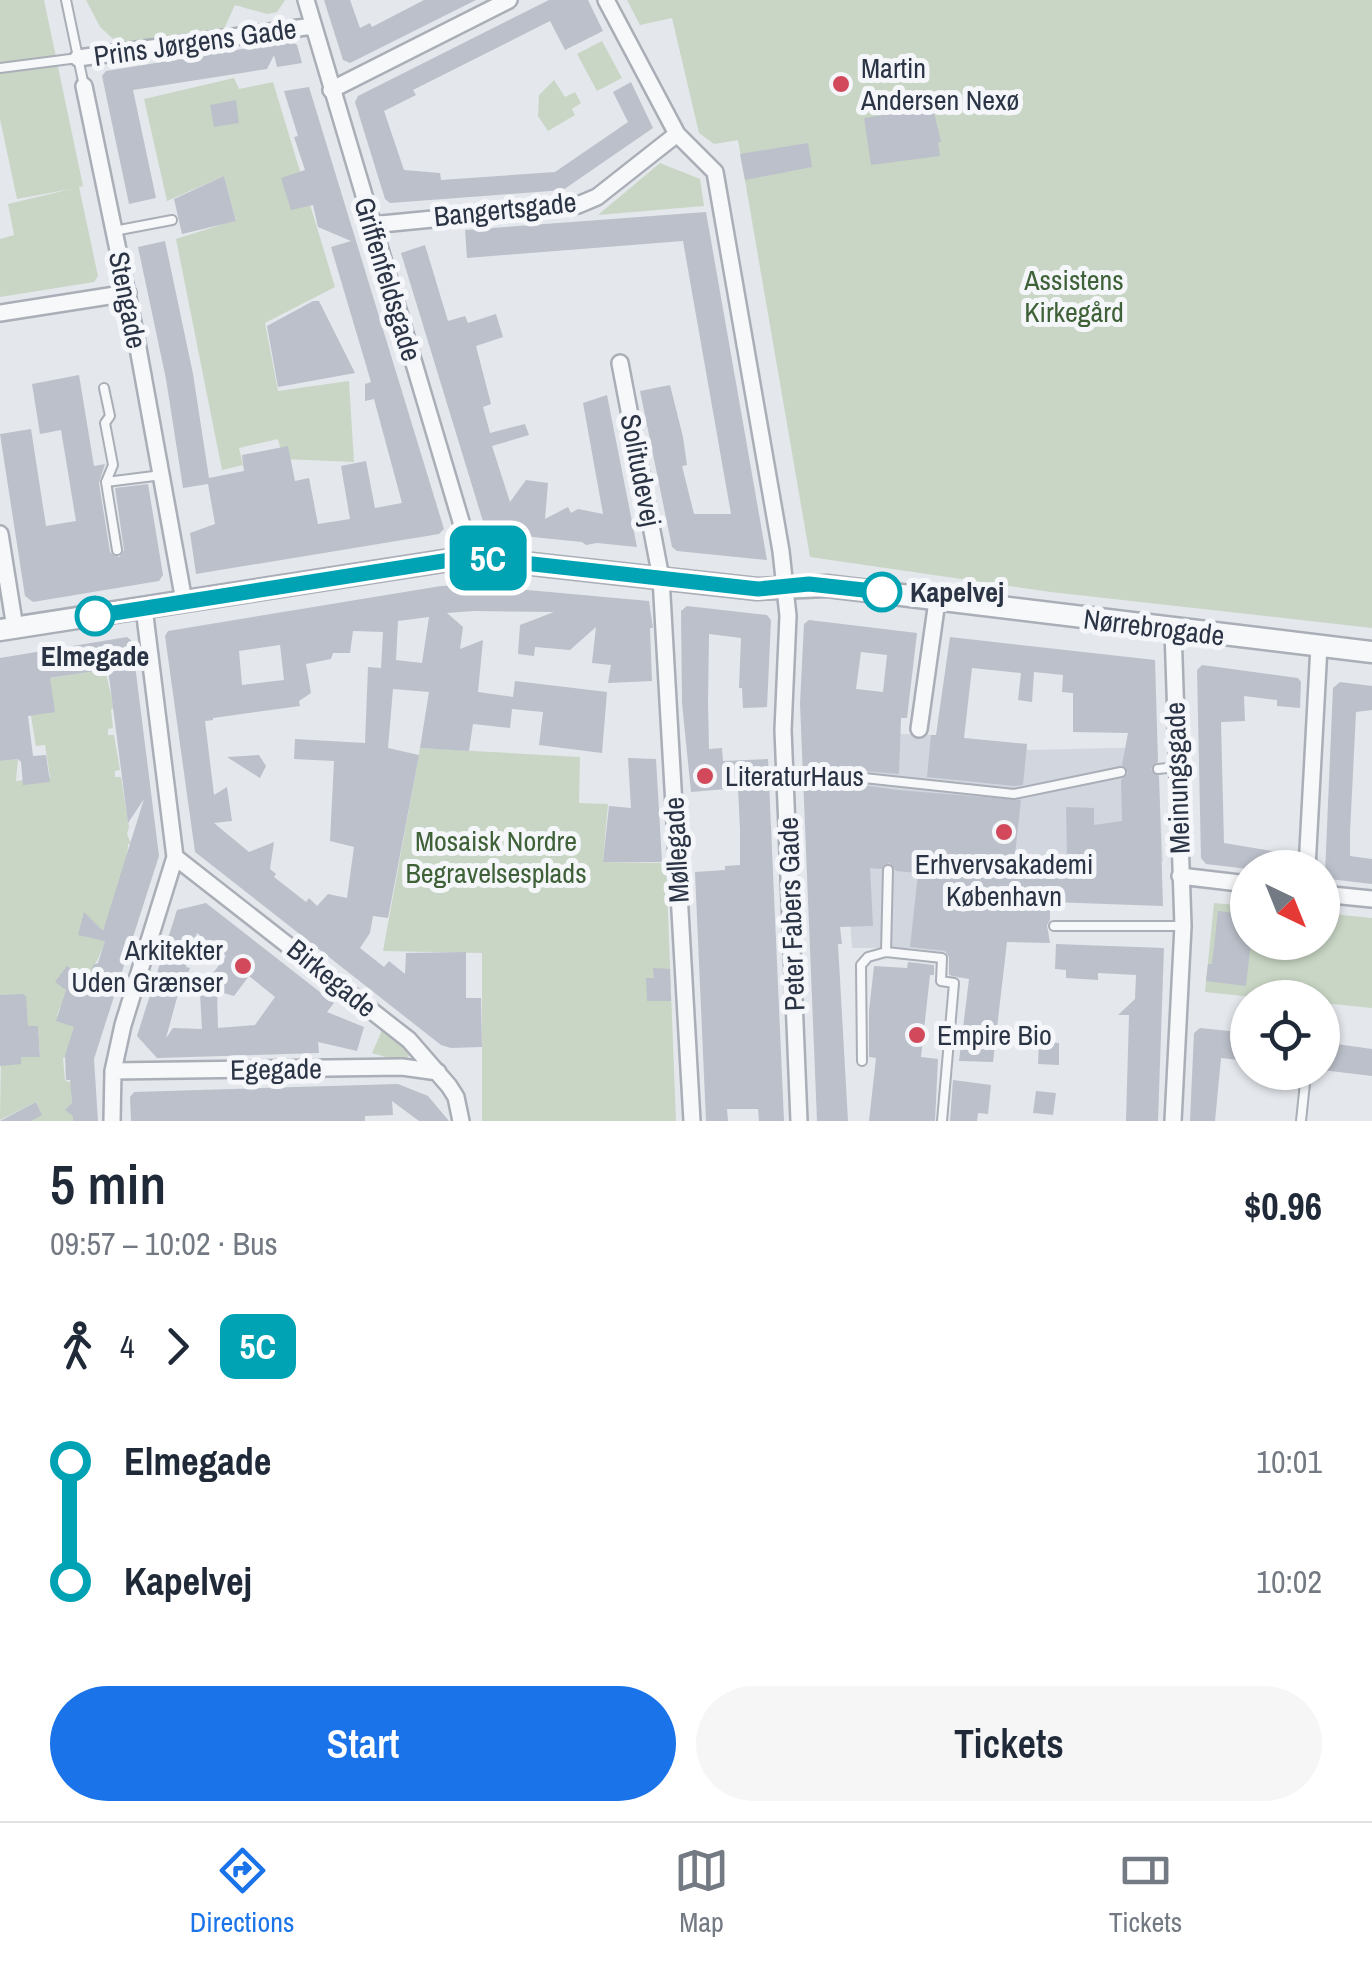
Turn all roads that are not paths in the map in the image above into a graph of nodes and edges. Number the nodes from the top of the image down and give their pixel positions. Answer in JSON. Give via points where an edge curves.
{"nodes":[{"id":1,"x":66,"y":0,"type":"edge"},
{"id":2,"x":306,"y":0,"type":"edge"},
{"id":3,"x":509,"y":0,"type":"edge"},
{"id":4,"x":606,"y":0,"type":"edge"},
{"id":5,"x":313,"y":26,"type":"junction"},
{"id":6,"x":78,"y":58,"type":"junction"},
{"id":7,"x":0,"y":68,"type":"edge"},
{"id":8,"x":84,"y":86,"type":"joint"},
{"id":9,"x":331,"y":90,"type":"junction"},
{"id":10,"x":676,"y":134,"type":"junction"},
{"id":11,"x":172,"y":220,"type":"dead end"},
{"id":12,"x":371,"y":224,"type":"junction"},
{"id":13,"x":114,"y":231,"type":"junction"},
{"id":14,"x":128,"y":293,"type":"junction"},
{"id":15,"x":0,"y":313,"type":"edge"},
{"id":16,"x":620,"y":363,"type":"dead end"},
{"id":17,"x":104,"y":388,"type":"dead end"},
{"id":18,"x":162,"y":475,"type":"junction"},
{"id":19,"x":106,"y":482,"type":"junction"},
{"id":20,"x":0,"y":534,"type":"edge"},
{"id":21,"x":116,"y":550,"type":"dead end"},
{"id":22,"x":469,"y":557,"type":"junction"},
{"id":23,"x":661,"y":578,"type":"junction"},
{"id":24,"x":785,"y":587,"type":"junction"},
{"id":25,"x":184,"y":601,"type":"junction"},
{"id":26,"x":936,"y":601,"type":"junction"},
{"id":27,"x":144,"y":608,"type":"junction"},
{"id":28,"x":8,"y":629,"type":"edge"},
{"id":29,"x":1174,"y":630,"type":"junction"},
{"id":30,"x":1319,"y":646,"type":"junction"},
{"id":31,"x":1372,"y":652,"type":"edge"},
{"id":32,"x":919,"y":729,"type":"dead end"},
{"id":33,"x":1158,"y":768,"type":"dead end"},
{"id":34,"x":1177,"y":768,"type":"junction"},
{"id":35,"x":1121,"y":772,"type":"dead end"},
{"id":36,"x":864,"y":778,"type":"dead end"},
{"id":37,"x":1308,"y":850,"type":"edge"},
{"id":38,"x":176,"y":857,"type":"junction"},
{"id":39,"x":888,"y":870,"type":"dead end"},
{"id":40,"x":1180,"y":876,"type":"junction"},
{"id":41,"x":1230,"y":882,"type":"edge"},
{"id":42,"x":1340,"y":896,"type":"edge"},
{"id":43,"x":1372,"y":900,"type":"edge"},
{"id":44,"x":1054,"y":926,"type":"dead end"},
{"id":45,"x":1182,"y":926,"type":"junction"},
{"id":46,"x":886,"y":952,"type":"junction"},
{"id":47,"x":862,"y":1061,"type":"dead end"},
{"id":48,"x":114,"y":1071,"type":"junction"},
{"id":49,"x":438,"y":1072,"type":"junction"},
{"id":50,"x":1304,"y":1090,"type":"edge"},
{"id":51,"x":112,"y":1121,"type":"edge"},
{"id":52,"x":461,"y":1121,"type":"edge"},
{"id":53,"x":692,"y":1121,"type":"edge"},
{"id":54,"x":800,"y":1121,"type":"edge"},
{"id":55,"x":942,"y":1121,"type":"edge"},
{"id":56,"x":1172,"y":1121,"type":"edge"},
{"id":57,"x":1301,"y":1121,"type":"edge"}],
"edges":[{"from":1,"to":6,"type":"lane","name":"Stengade"},
{"from":2,"to":5,"type":"street","name":"Griffenfeldsgade"},
{"from":3,"to":9,"type":"street"},
{"from":4,"to":10,"type":"street"},
{"from":5,"to":6,"type":"street","name":"Prins Jørgens Gade"},
{"from":5,"to":9,"type":"street","name":"Griffenfeldsgade"},
{"from":6,"to":7,"type":"lane"},
{"from":6,"to":8,"type":"lane","name":"Stengade"},
{"from":8,"to":13,"type":"street","name":"Stengade"},
{"from":9,"to":12,"type":"street","name":"Griffenfeldsgade"},
{"from":10,"to":12,"type":"street","name":"Bangertsgade","via":[[578,205]]},
{"from":10,"to":24,"type":"street","via":[[715,172]]},
{"from":11,"to":13,"type":"lane"},
{"from":12,"to":22,"type":"street","name":"Griffenfeldsgade"},
{"from":13,"to":14,"type":"street","name":"Stengade"},
{"from":14,"to":15,"type":"street"},
{"from":14,"to":18,"type":"street","name":"Stengade"},
{"from":16,"to":23,"type":"street","name":"Solitudevej"},
{"from":17,"to":19,"type":"lane","via":[[113,465]]},
{"from":18,"to":19,"type":"lane"},
{"from":18,"to":25,"type":"street","name":"Stengade"},
{"from":19,"to":21,"type":"lane"},
{"from":20,"to":28,"type":"street"},
{"from":22,"to":23,"type":"street","name":"Nørrebrogade"},
{"from":22,"to":25,"type":"street","name":"Nørrebrogade"},
{"from":23,"to":24,"type":"street","name":"Nørrebrogade"},
{"from":23,"to":53,"type":"street","name":"Møllegade"},
{"from":24,"to":26,"type":"street","name":"Nørrebrogade"},
{"from":24,"to":54,"type":"street","name":"Peter Fabers Gade","via":[[783,730]]},
{"from":25,"to":27,"type":"street","name":"Nørrebrogade"},
{"from":26,"to":29,"type":"street","name":"Nørrebrogade"},
{"from":26,"to":32,"type":"street"},
{"from":27,"to":28,"type":"street","name":"Nørrebrogade"},
{"from":27,"to":38,"type":"street"},
{"from":29,"to":30,"type":"street","name":"Nørrebrogade"},
{"from":29,"to":34,"type":"street","name":"Meinungsgade"},
{"from":30,"to":31,"type":"street","name":"Nørrebrogade"},
{"from":30,"to":37,"type":"street"},
{"from":33,"to":34,"type":"lane"},
{"from":34,"to":40,"type":"street","name":"Meinungsgade"},
{"from":35,"to":36,"type":"lane","via":[[1014,794]]},
{"from":38,"to":48,"type":"street"},
{"from":38,"to":49,"type":"street","name":"Birkegade","via":[[408,1040]]},
{"from":39,"to":46,"type":"lane"},
{"from":40,"to":41,"type":"street"},
{"from":40,"to":45,"type":"street","name":"Meinungsgade"},
{"from":42,"to":43,"type":"street"},
{"from":44,"to":45,"type":"lane"},
{"from":45,"to":56,"type":"street","name":"Meinungsgade"},
{"from":46,"to":47,"type":"lane","via":[[861,965]]},
{"from":46,"to":55,"type":"lane","via":[[942,958],[941,981],[954,983]]},
{"from":48,"to":49,"type":"street","name":"Egegade"},
{"from":48,"to":51,"type":"street"},
{"from":49,"to":52,"type":"street","name":"Birkegade","via":[[456,1097]]},
{"from":50,"to":57,"type":"lane"}]}
